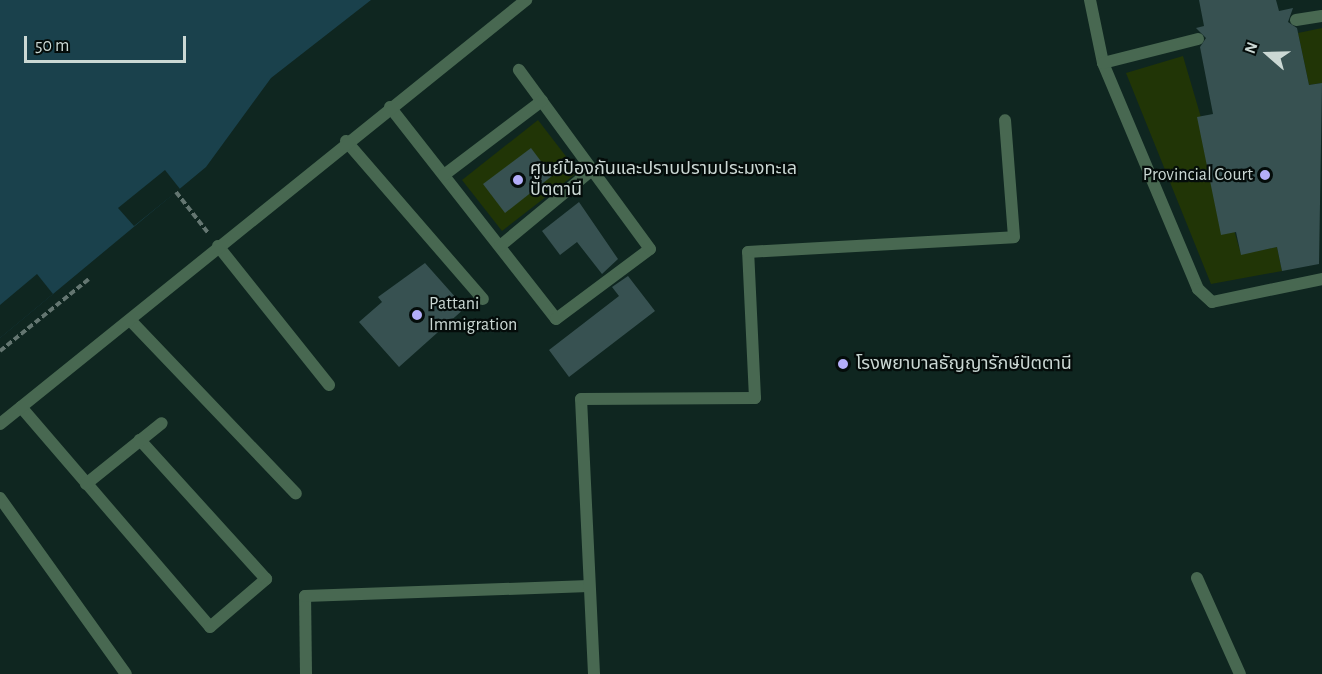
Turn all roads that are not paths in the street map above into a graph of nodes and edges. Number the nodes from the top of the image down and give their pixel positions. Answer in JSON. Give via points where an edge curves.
{"nodes":[{"id":1,"x":526,"y":0,"type":"edge"},
{"id":2,"x":1090,"y":0,"type":"edge"},
{"id":3,"x":1322,"y":16,"type":"edge"},
{"id":4,"x":1296,"y":20,"type":"dead end"},
{"id":5,"x":1198,"y":39,"type":"dead end"},
{"id":6,"x":1103,"y":63,"type":"junction"},
{"id":7,"x":519,"y":70,"type":"dead end"},
{"id":8,"x":542,"y":101,"type":"junction"},
{"id":9,"x":390,"y":107,"type":"junction"},
{"id":10,"x":1005,"y":120,"type":"dead end"},
{"id":11,"x":346,"y":141,"type":"junction"},
{"id":12,"x":592,"y":170,"type":"junction"},
{"id":13,"x":444,"y":175,"type":"junction"},
{"id":14,"x":218,"y":246,"type":"junction"},
{"id":15,"x":500,"y":246,"type":"junction"},
{"id":16,"x":1322,"y":279,"type":"edge"},
{"id":17,"x":483,"y":299,"type":"dead end"},
{"id":18,"x":130,"y":320,"type":"junction"},
{"id":19,"x":329,"y":385,"type":"dead end"},
{"id":20,"x":21,"y":407,"type":"junction"},
{"id":21,"x":162,"y":423,"type":"dead end"},
{"id":22,"x":0,"y":424,"type":"edge"},
{"id":23,"x":140,"y":440,"type":"junction"},
{"id":24,"x":86,"y":484,"type":"junction"},
{"id":25,"x":296,"y":494,"type":"dead end"},
{"id":26,"x":0,"y":498,"type":"edge"},
{"id":27,"x":1197,"y":578,"type":"dead end"},
{"id":28,"x":589,"y":586,"type":"junction"},
{"id":29,"x":126,"y":674,"type":"edge"},
{"id":30,"x":306,"y":674,"type":"edge"},
{"id":31,"x":594,"y":674,"type":"edge"},
{"id":32,"x":1240,"y":674,"type":"edge"}],
"edges":[{"from":1,"to":9,"type":"street"},
{"from":2,"to":6,"type":"street"},
{"from":3,"to":4,"type":"street"},
{"from":5,"to":6,"type":"street"},
{"from":6,"to":16,"type":"street","via":[[1198,289],[1212,302]]},
{"from":7,"to":8,"type":"street"},
{"from":8,"to":12,"type":"street"},
{"from":8,"to":13,"type":"street"},
{"from":9,"to":11,"type":"street"},
{"from":9,"to":13,"type":"street"},
{"from":10,"to":28,"type":"street","via":[[1014,237],[748,252],[755,398],[581,399]]},
{"from":11,"to":14,"type":"street"},
{"from":11,"to":17,"type":"street"},
{"from":12,"to":15,"type":"street"},
{"from":12,"to":15,"type":"street","via":[[650,249],[556,319]]},
{"from":13,"to":15,"type":"street"},
{"from":14,"to":18,"type":"street"},
{"from":14,"to":19,"type":"street"},
{"from":18,"to":20,"type":"street"},
{"from":18,"to":25,"type":"street"},
{"from":20,"to":22,"type":"street"},
{"from":20,"to":24,"type":"street"},
{"from":21,"to":23,"type":"street"},
{"from":23,"to":24,"type":"street"},
{"from":23,"to":24,"type":"street","via":[[266,579],[210,627]]},
{"from":26,"to":29,"type":"street"},
{"from":27,"to":32,"type":"street"},
{"from":28,"to":30,"type":"street","via":[[305,596]]},
{"from":28,"to":31,"type":"street"}]}
